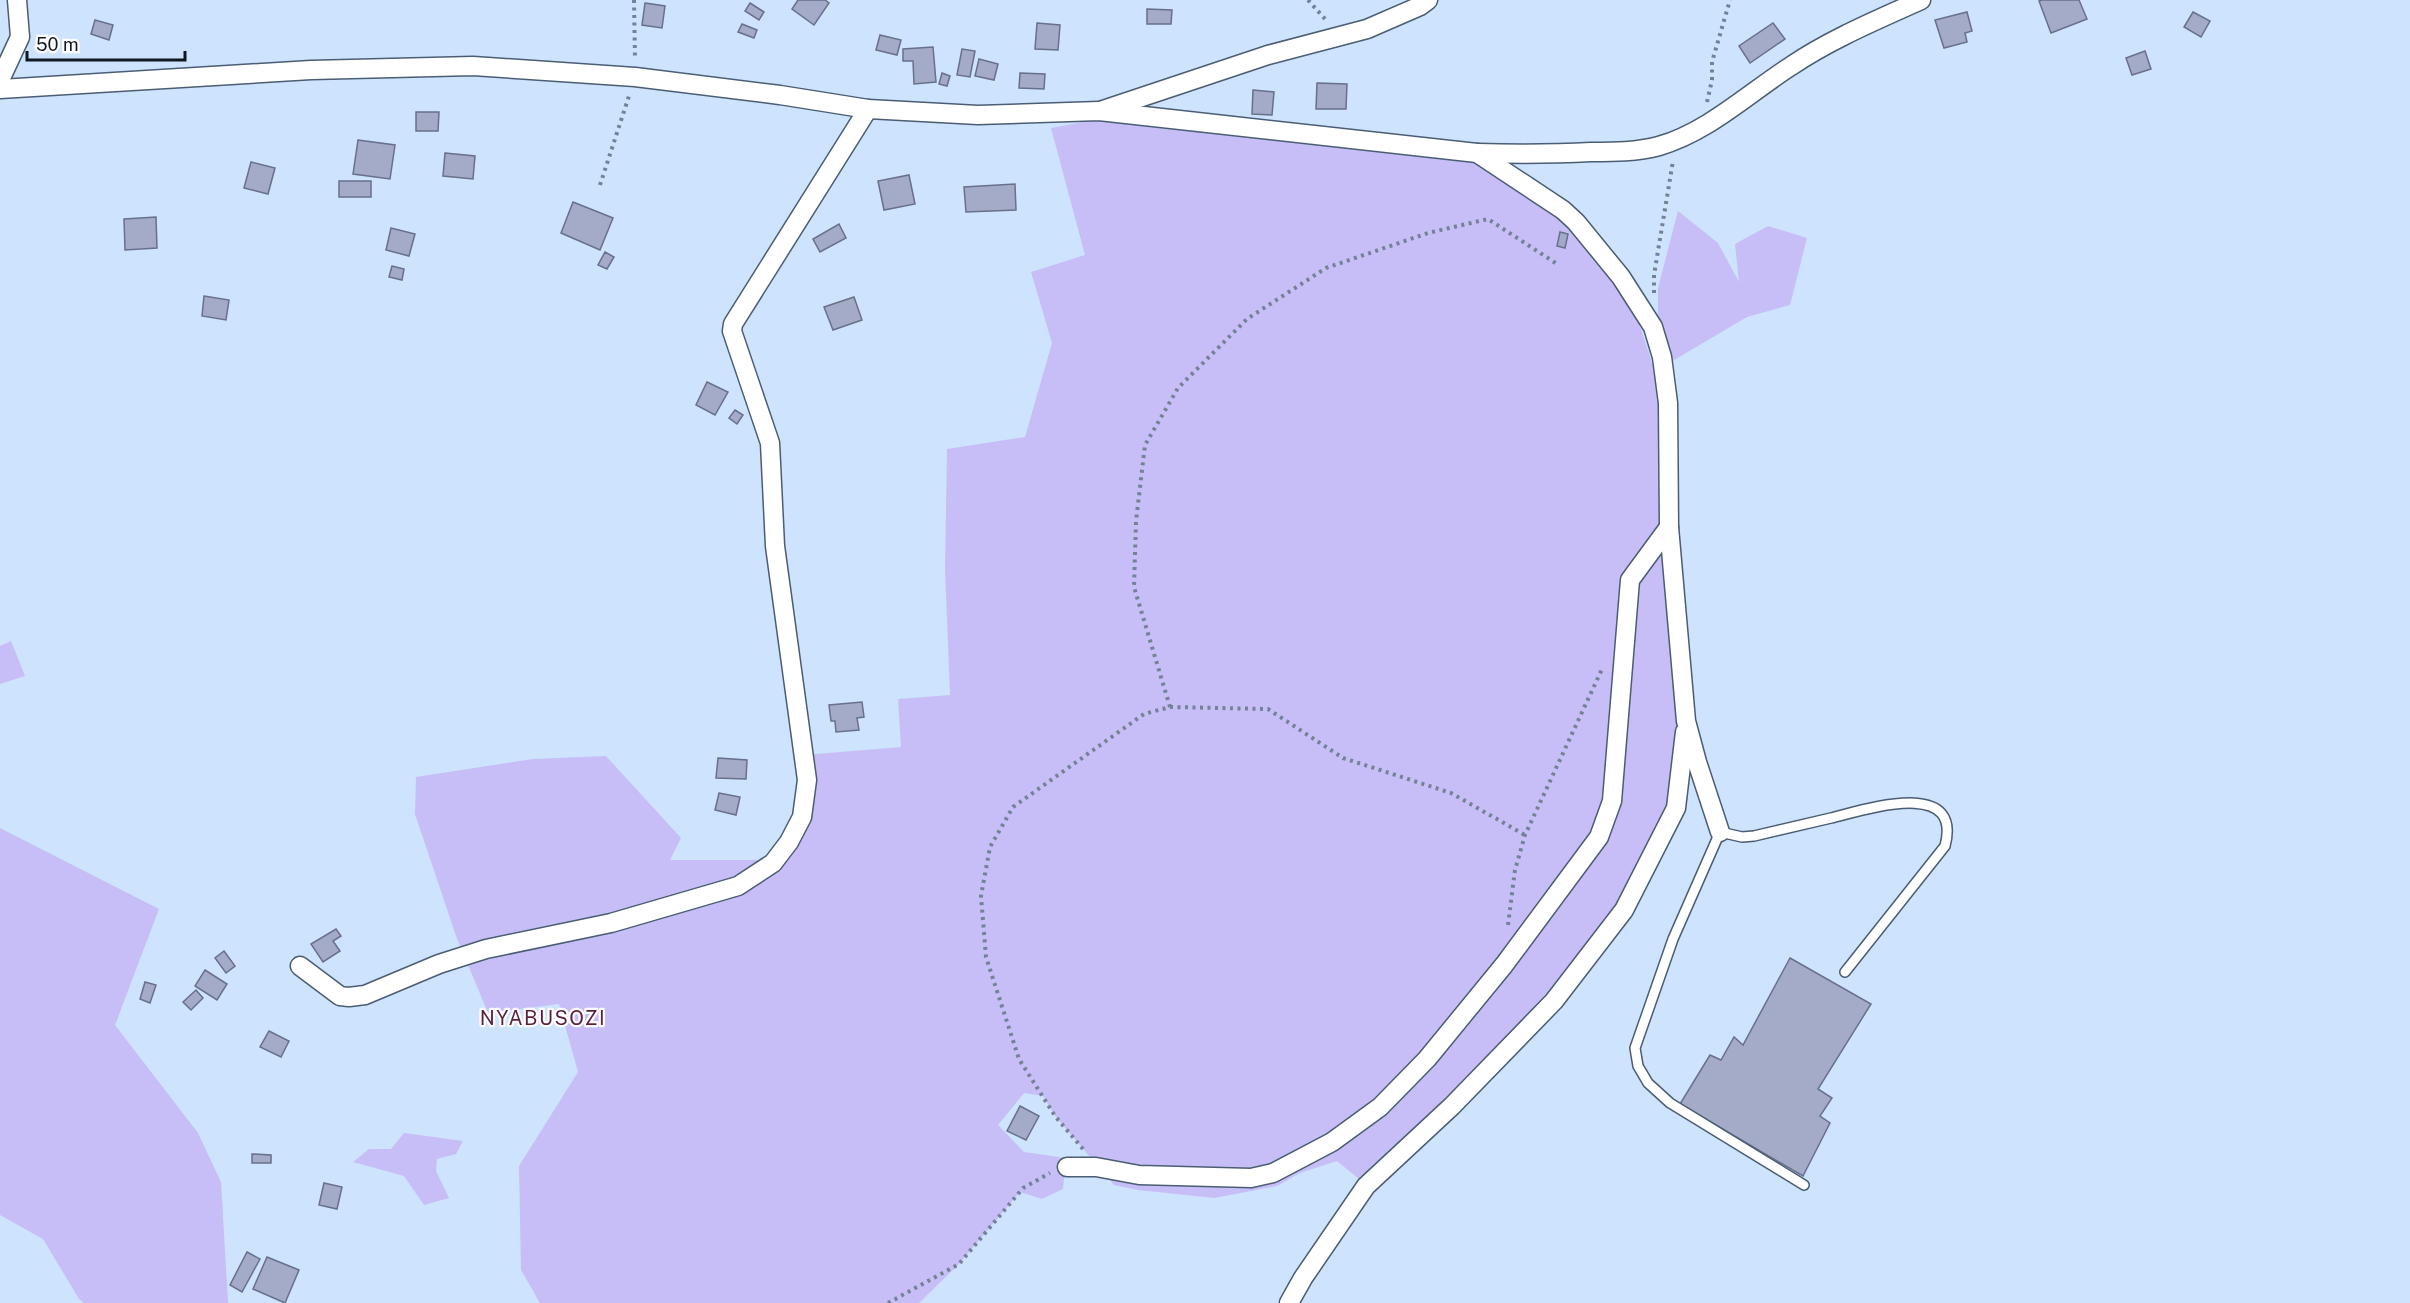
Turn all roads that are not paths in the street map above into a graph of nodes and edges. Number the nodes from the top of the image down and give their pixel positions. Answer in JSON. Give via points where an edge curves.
{"nodes":[{"id":1,"x":17,"y":0,"type":"edge"},
{"id":2,"x":1428,"y":0,"type":"edge"},
{"id":3,"x":1921,"y":0,"type":"edge"},
{"id":4,"x":0,"y":80,"type":"edge"},
{"id":5,"x":0,"y":89,"type":"edge"},
{"id":6,"x":868,"y":109,"type":"junction"},
{"id":7,"x":1099,"y":111,"type":"junction"},
{"id":8,"x":1477,"y":153,"type":"junction"},
{"id":9,"x":1669,"y":527,"type":"junction"},
{"id":10,"x":1686,"y":722,"type":"junction"},
{"id":11,"x":1720,"y":832,"type":"junction"},
{"id":12,"x":300,"y":966,"type":"dead end"},
{"id":13,"x":1845,"y":972,"type":"dead end"},
{"id":14,"x":1067,"y":1167,"type":"road end"},
{"id":15,"x":1804,"y":1185,"type":"dead end"},
{"id":16,"x":1289,"y":1303,"type":"edge"}],
"edges":[{"from":1,"to":4,"type":"street","via":[[20,37]]},
{"from":2,"to":7,"type":"street","via":[[1367,29],[1268,56]]},
{"from":3,"to":8,"type":"street","via":[[1793,64],[1679,139],[1623,152]]},
{"from":5,"to":6,"type":"street","via":[[311,70],[473,66],[635,77]]},
{"from":6,"to":7,"type":"street","via":[[978,115]]},
{"from":6,"to":12,"type":"street","via":[[732,331],[771,450],[775,546],[807,780],[802,817],[789,842],[773,863],[738,886],[611,923],[486,949],[365,995],[340,996]]},
{"from":7,"to":8,"type":"street"},
{"from":8,"to":9,"type":"street","via":[[1576,222],[1617,272],[1653,327],[1662,357],[1668,403]]},
{"from":9,"to":10,"type":"street"},
{"from":9,"to":14,"type":"street","via":[[1630,580],[1612,801],[1599,837],[1504,965],[1427,1059],[1380,1107],[1332,1142],[1273,1173],[1251,1178],[1140,1175],[1096,1167]]},
{"from":10,"to":11,"type":"street"},
{"from":10,"to":16,"type":"street","via":[[1676,808],[1624,910],[1554,1001],[1452,1106],[1366,1186]]},
{"from":11,"to":13,"type":"lane","via":[[1755,836],[1895,803],[1920,804],[1942,814],[1948,832],[1945,846]]},
{"from":11,"to":15,"type":"lane","via":[[1673,939],[1635,1048],[1638,1066],[1648,1083],[1670,1103]]}]}
